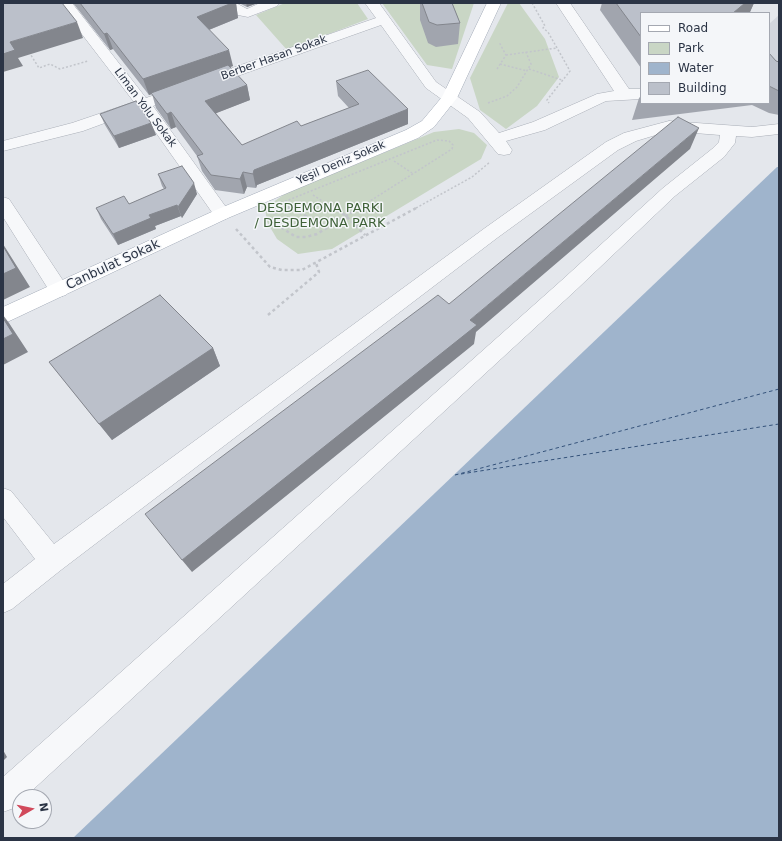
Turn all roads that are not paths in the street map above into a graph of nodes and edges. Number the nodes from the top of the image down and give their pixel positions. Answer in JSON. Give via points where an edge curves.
{"nodes":[{"id":1,"x":66,"y":3,"type":"edge"},
{"id":2,"x":227,"y":3,"type":"edge"},
{"id":3,"x":272,"y":3,"type":"edge"},
{"id":4,"x":372,"y":3,"type":"edge"},
{"id":5,"x":494,"y":3,"type":"edge"},
{"id":6,"x":563,"y":3,"type":"edge"},
{"id":7,"x":383,"y":20,"type":"junction"},
{"id":8,"x":624,"y":94,"type":"junction"},
{"id":9,"x":640,"y":94,"type":"edge"},
{"id":10,"x":449,"y":98,"type":"junction"},
{"id":11,"x":144,"y":105,"type":"junction"},
{"id":12,"x":779,"y":129,"type":"edge"},
{"id":13,"x":729,"y":131,"type":"junction"},
{"id":14,"x":752,"y":132,"type":"junction"},
{"id":15,"x":779,"y":138,"type":"edge"},
{"id":16,"x":3,"y":146,"type":"edge"},
{"id":17,"x":3,"y":203,"type":"edge"},
{"id":18,"x":222,"y":214,"type":"junction"},
{"id":19,"x":59,"y":290,"type":"junction"},
{"id":20,"x":3,"y":316,"type":"edge"},
{"id":21,"x":3,"y":499,"type":"edge"},
{"id":22,"x":52,"y":561,"type":"junction"},
{"id":23,"x":3,"y":600,"type":"edge"},
{"id":24,"x":3,"y":797,"type":"edge"}],
"edges":[{"from":1,"to":11,"type":"street","name":"Liman Yolu Sokak"},
{"from":2,"to":3,"type":"street","via":[[238,12],[248,13]]},
{"from":4,"to":7,"type":"street"},
{"from":5,"to":10,"type":"main road","name":"Yeşil Deniz Sokak"},
{"from":6,"to":8,"type":"street"},
{"from":7,"to":10,"type":"street","via":[[432,85]]},
{"from":7,"to":11,"type":"street","name":"Berber Hasan Sokak"},
{"from":8,"to":9,"type":"street"},
{"from":8,"to":10,"type":"street","via":[[602,97],[500,144],[474,115]]},
{"from":10,"to":18,"type":"main road","name":"Yeşil Deniz Sokak","via":[[428,124],[412,134]]},
{"from":11,"to":16,"type":"street","name":"Berber Hasan Sokak","via":[[77,128]]},
{"from":11,"to":18,"type":"street","name":"Liman Yolu Sokak"},
{"from":12,"to":14,"type":"street"},
{"from":13,"to":14,"type":"street"},
{"from":13,"to":22,"type":"street","via":[[669,126],[630,137],[612,146]]},
{"from":13,"to":24,"type":"street","via":[[727,143],[718,153],[669,192]]},
{"from":14,"to":15,"type":"street"},
{"from":17,"to":19,"type":"street"},
{"from":18,"to":19,"type":"main road","name":"Canbulat Sokak"},
{"from":19,"to":20,"type":"main road","name":"Canbulat Sokak"},
{"from":21,"to":22,"type":"street"},
{"from":22,"to":23,"type":"street"}]}
